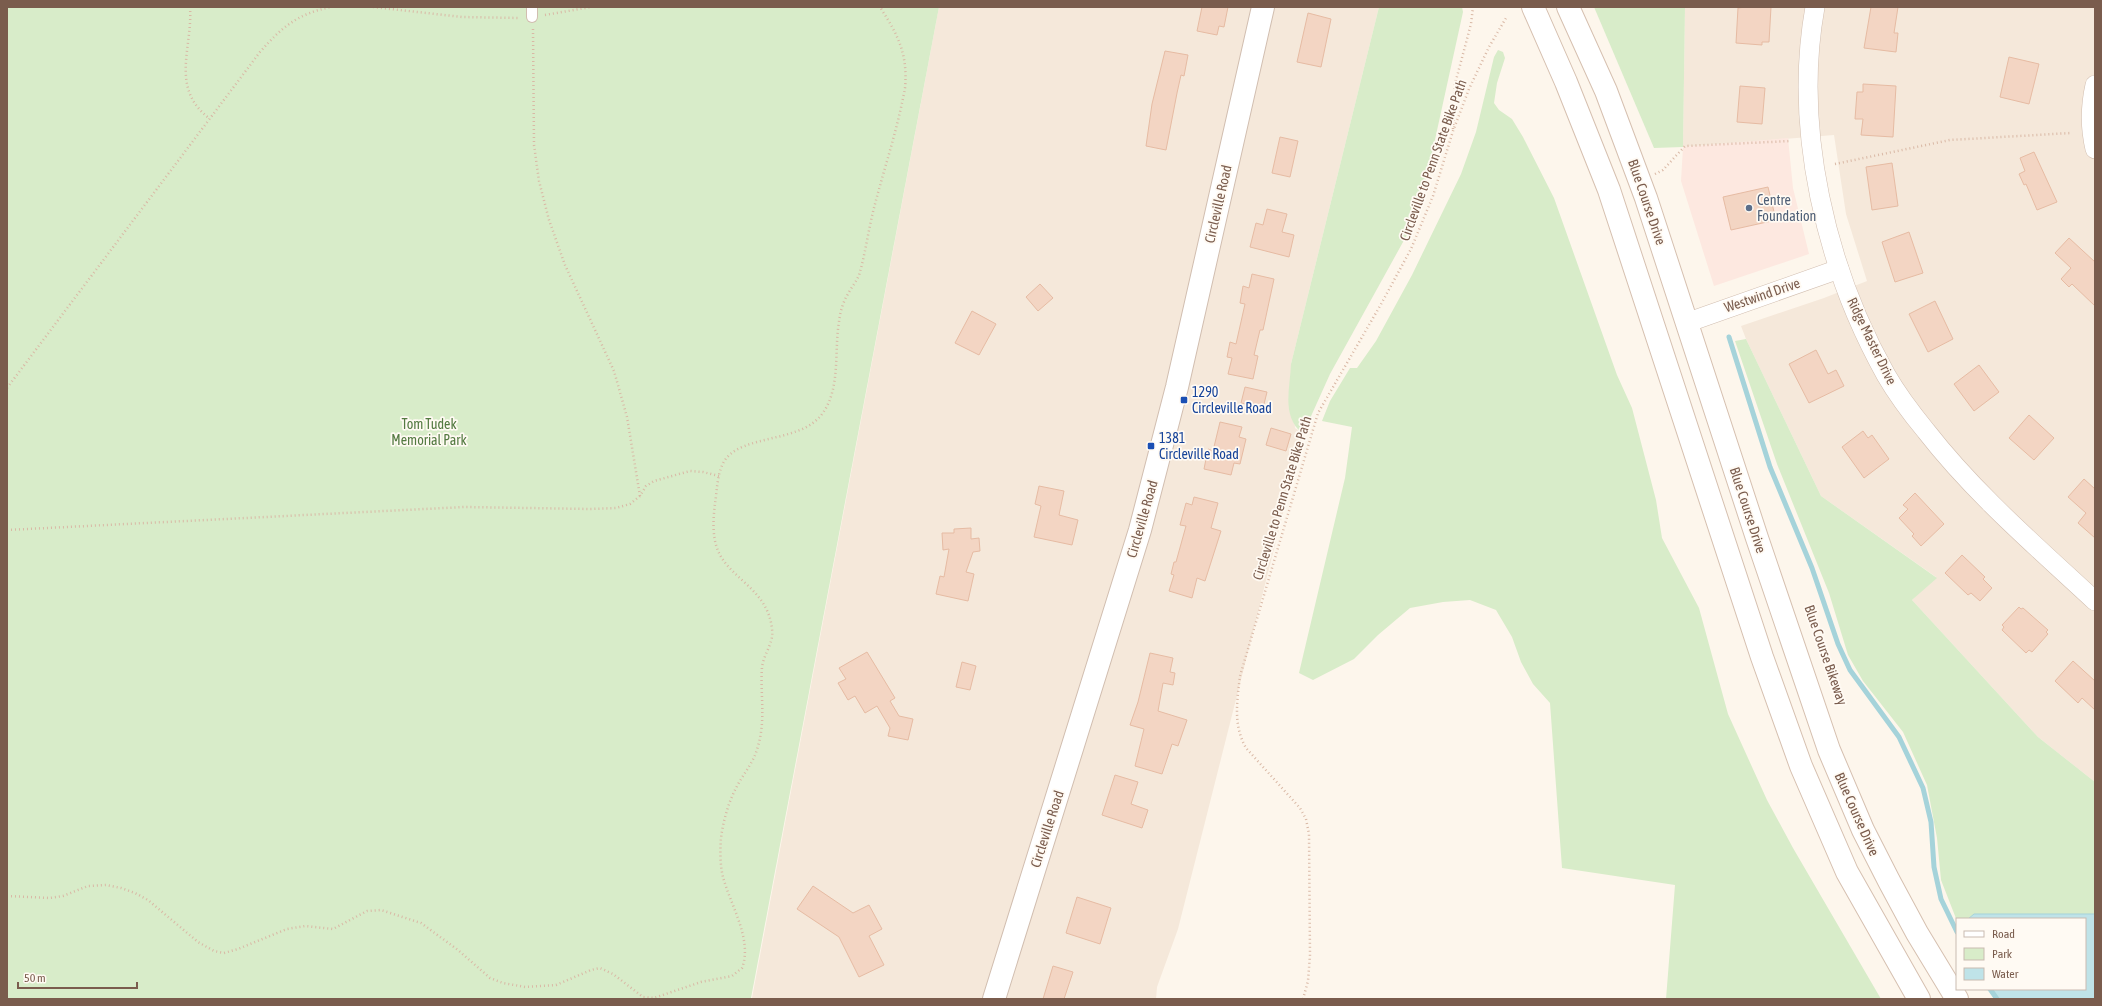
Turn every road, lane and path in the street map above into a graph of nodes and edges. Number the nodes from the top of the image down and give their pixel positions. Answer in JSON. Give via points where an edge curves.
{"nodes":[{"id":1,"x":190,"y":7,"type":"edge"},
{"id":2,"x":331,"y":7,"type":"edge"},
{"id":3,"x":373,"y":7,"type":"edge"},
{"id":4,"x":591,"y":7,"type":"edge"},
{"id":5,"x":880,"y":7,"type":"edge"},
{"id":6,"x":1263,"y":7,"type":"edge"},
{"id":7,"x":1473,"y":7,"type":"edge"},
{"id":8,"x":1533,"y":7,"type":"edge"},
{"id":9,"x":1568,"y":7,"type":"edge"},
{"id":10,"x":1815,"y":7,"type":"edge"},
{"id":11,"x":532,"y":12,"type":"edge"},
{"id":12,"x":1506,"y":18,"type":"dead end"},
{"id":13,"x":2095,"y":86,"type":"edge"},
{"id":14,"x":210,"y":119,"type":"junction"},
{"id":15,"x":1453,"y":131,"type":"junction"},
{"id":16,"x":2071,"y":133,"type":"dead end"},
{"id":17,"x":1791,"y":141,"type":"dead end"},
{"id":18,"x":2095,"y":149,"type":"edge"},
{"id":19,"x":1835,"y":164,"type":"dead end"},
{"id":20,"x":1655,"y":174,"type":"dead end"},
{"id":21,"x":1839,"y":269,"type":"junction"},
{"id":22,"x":1686,"y":323,"type":"junction"},
{"id":23,"x":7,"y":388,"type":"edge"},
{"id":24,"x":720,"y":476,"type":"junction"},
{"id":25,"x":640,"y":496,"type":"junction"},
{"id":26,"x":7,"y":530,"type":"edge"},
{"id":27,"x":2095,"y":601,"type":"edge"},
{"id":28,"x":7,"y":896,"type":"edge"},
{"id":29,"x":994,"y":999,"type":"edge"},
{"id":30,"x":1303,"y":999,"type":"edge"},
{"id":31,"x":1919,"y":999,"type":"edge"},
{"id":32,"x":1957,"y":999,"type":"edge"}],
"edges":[{"from":1,"to":14,"type":"path","via":[[185,63],[186,83],[197,107]]},
{"from":2,"to":14,"type":"path","via":[[301,15],[285,26],[260,52]]},
{"from":3,"to":11,"type":"path","via":[[462,17]]},
{"from":4,"to":11,"type":"path"},
{"from":5,"to":24,"type":"path","via":[[903,49],[906,66],[905,88],[860,273],[841,311],[830,398],[823,414],[810,425],[731,454],[724,462]]},
{"from":6,"to":29,"type":"main road","name":"Circleville Road","via":[[1177,387],[1140,530]]},
{"from":7,"to":15,"type":"path","via":[[1455,84]]},
{"from":8,"to":31,"type":"main road","via":[[1569,88],[1609,190],[1762,657],[1801,766],[1847,872]]},
{"from":9,"to":22,"type":"main road","name":"Blue Course Drive","via":[[1627,144]]},
{"from":10,"to":21,"type":"street","name":"Ridge Master Drive","via":[[1808,80],[1809,128],[1818,192]]},
{"from":11,"to":25,"type":"path","via":[[534,145],[539,181],[562,259],[614,371],[627,417]]},
{"from":12,"to":15,"type":"path","name":"Circleville to Penn State Bike Path","via":[[1469,89]]},
{"from":13,"to":18,"type":"street","via":[[2091,133]]},
{"from":14,"to":23,"type":"path"},
{"from":15,"to":30,"type":"path","name":"Circleville to Penn State Bike Path","via":[[1433,196],[1410,249],[1318,413],[1240,676],[1236,715],[1240,737],[1246,748],[1300,808],[1306,819],[1309,834],[1310,955],[1308,981]]},
{"from":16,"to":19,"type":"path","via":[[1950,140]]},
{"from":17,"to":20,"type":"path","via":[[1685,146],[1663,170]]},
{"from":21,"to":22,"type":"street","name":"Westwind Drive"},
{"from":21,"to":27,"type":"street","name":"Ridge Master Drive","via":[[1886,376],[1926,432],[1969,481]]},
{"from":22,"to":32,"type":"main road","name":"Blue Course Drive","via":[[1829,750],[1863,830],[1889,881],[1916,933]]},
{"from":24,"to":25,"type":"path","via":[[690,471],[654,481],[646,486]]},
{"from":24,"to":28,"type":"path","via":[[714,521],[717,549],[726,564],[758,596],[771,622],[773,634],[762,666],[762,721],[759,744],[755,757],[731,798],[722,836],[721,865],[738,919],[744,949],[742,968],[735,974],[654,998],[640,995],[613,974],[600,968],[556,985],[525,987],[494,980],[421,923],[381,910],[367,911],[333,929],[305,926],[288,929],[224,952],[204,946],[148,900],[121,888],[88,886],[55,898]]},
{"from":25,"to":26,"type":"path","via":[[630,504],[616,508],[464,507]]}]}
